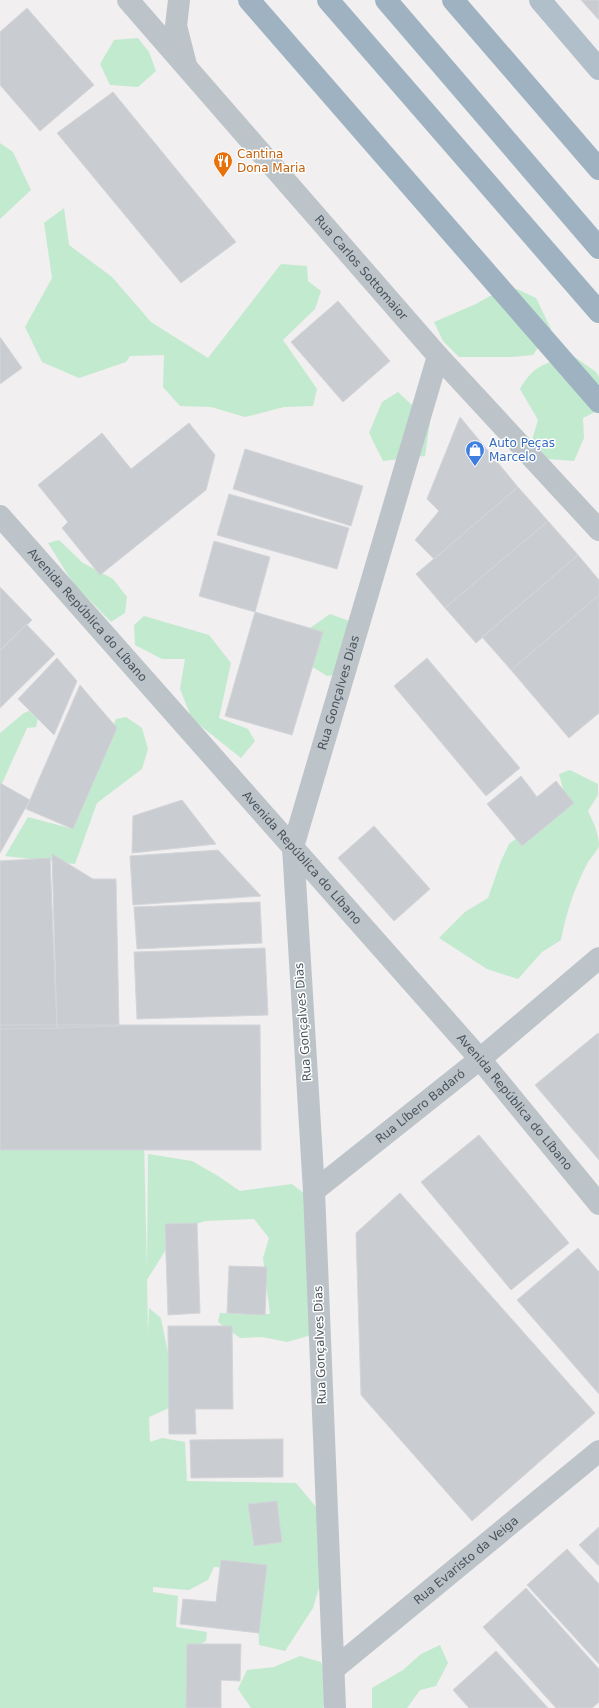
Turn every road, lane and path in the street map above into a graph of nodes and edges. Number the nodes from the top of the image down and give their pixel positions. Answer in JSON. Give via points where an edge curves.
{"nodes":[{"id":1,"x":128,"y":0,"type":"edge"},
{"id":2,"x":179,"y":0,"type":"edge"},
{"id":3,"x":249,"y":0,"type":"edge"},
{"id":4,"x":328,"y":0,"type":"edge"},
{"id":5,"x":386,"y":0,"type":"edge"},
{"id":6,"x":453,"y":0,"type":"edge"},
{"id":7,"x":540,"y":0,"type":"edge"},
{"id":8,"x":187,"y":68,"type":"junction"},
{"id":9,"x":599,"y":69,"type":"edge"},
{"id":10,"x":599,"y":169,"type":"edge"},
{"id":11,"x":599,"y":248,"type":"edge"},
{"id":12,"x":599,"y":312,"type":"edge"},
{"id":13,"x":438,"y":356,"type":"junction"},
{"id":14,"x":599,"y":402,"type":"edge"},
{"id":15,"x":0,"y":516,"type":"edge"},
{"id":16,"x":599,"y":530,"type":"edge"},
{"id":17,"x":292,"y":848,"type":"junction"},
{"id":18,"x":599,"y":958,"type":"edge"},
{"id":19,"x":480,"y":1059,"type":"junction"},
{"id":20,"x":314,"y":1191,"type":"junction"},
{"id":21,"x":599,"y":1204,"type":"edge"},
{"id":22,"x":599,"y":1451,"type":"edge"},
{"id":23,"x":334,"y":1669,"type":"junction"},
{"id":24,"x":336,"y":1708,"type":"edge"}],
"edges":[{"from":1,"to":8,"type":"street","name":"Rua Carlos Sottomaior"},
{"from":2,"to":8,"type":"street","via":[[176,26]]},
{"from":3,"to":14,"type":"highway"},
{"from":4,"to":12,"type":"highway"},
{"from":5,"to":11,"type":"highway"},
{"from":6,"to":10,"type":"highway"},
{"from":7,"to":9,"type":"main road"},
{"from":8,"to":13,"type":"street","name":"Rua Carlos Sottomaior"},
{"from":13,"to":16,"type":"street","name":"Rua Carlos Sottomaior"},
{"from":13,"to":17,"type":"street","name":"Rua Gonçalves Dias"},
{"from":15,"to":17,"type":"street","name":"Avenida República do Líbano"},
{"from":17,"to":19,"type":"street","name":"Avenida República do Líbano"},
{"from":17,"to":20,"type":"street","name":"Rua Gonçalves Dias"},
{"from":18,"to":19,"type":"street","name":"Rua Líbero Badaró"},
{"from":19,"to":20,"type":"street","name":"Rua Líbero Badaró"},
{"from":19,"to":21,"type":"street","name":"Avenida República do Líbano"},
{"from":20,"to":23,"type":"street","name":"Rua Gonçalves Dias"},
{"from":22,"to":23,"type":"street","name":"Rua Evaristo da Veiga"},
{"from":23,"to":24,"type":"street","name":"Rua Gonçalves Dias"}]}
